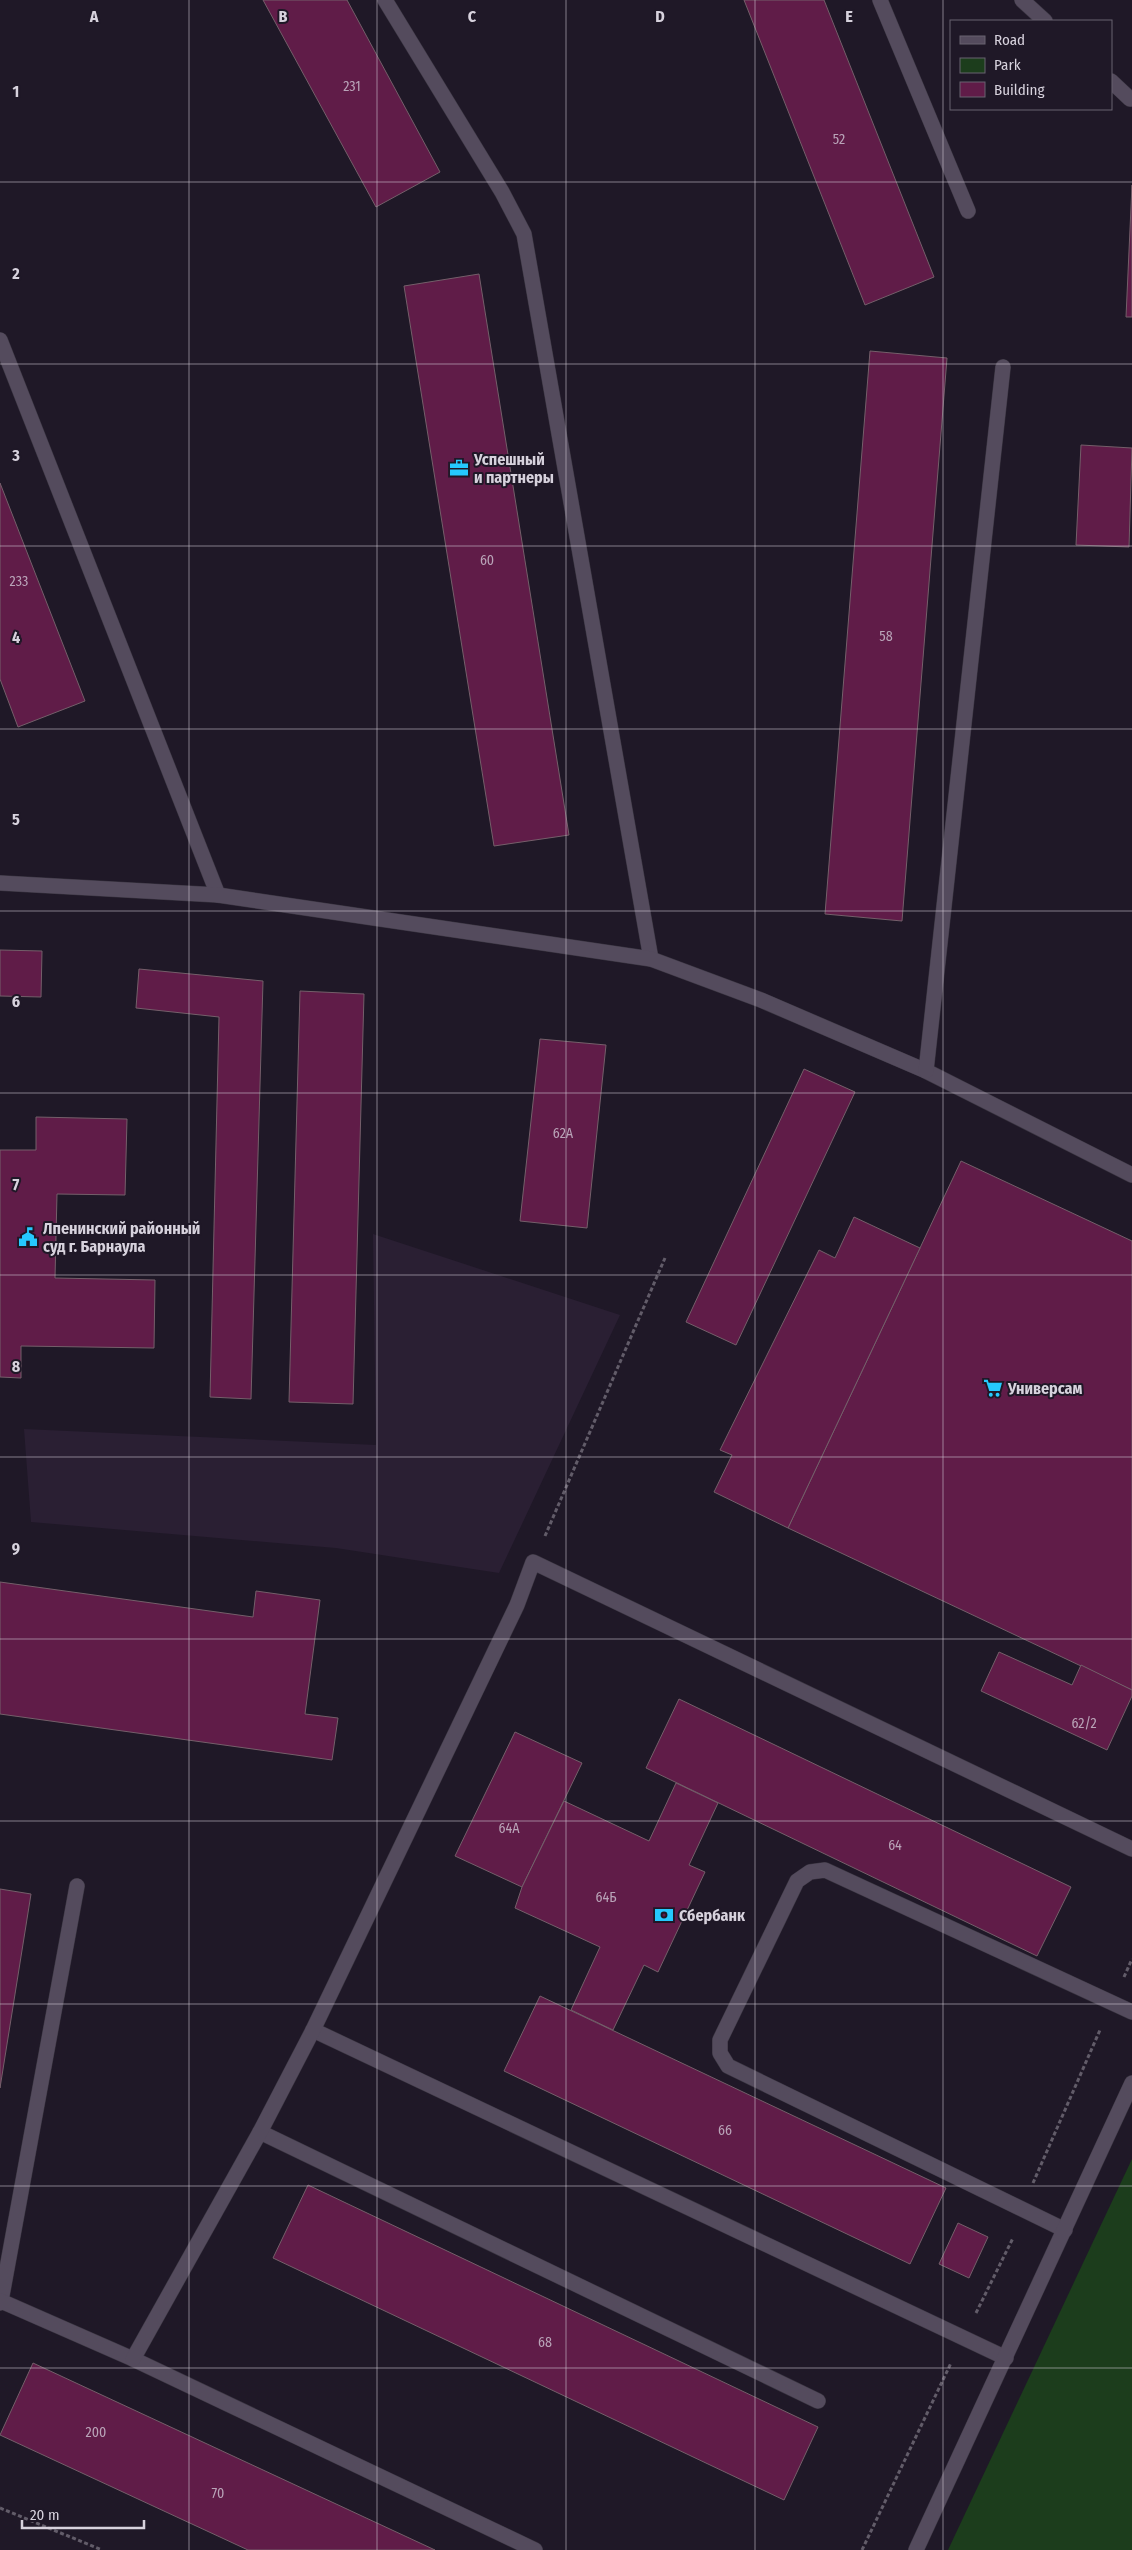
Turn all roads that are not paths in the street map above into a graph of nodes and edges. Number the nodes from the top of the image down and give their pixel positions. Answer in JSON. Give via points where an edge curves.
{"nodes":[{"id":1,"x":385,"y":0,"type":"edge"},
{"id":2,"x":880,"y":0,"type":"edge"},
{"id":3,"x":1022,"y":0,"type":"edge"},
{"id":4,"x":1044,"y":20,"type":"edge"},
{"id":5,"x":1112,"y":82,"type":"edge"},
{"id":6,"x":1130,"y":99,"type":"dead end"},
{"id":7,"x":968,"y":211,"type":"dead end"},
{"id":8,"x":0,"y":340,"type":"edge"},
{"id":9,"x":1003,"y":367,"type":"dead end"},
{"id":10,"x":0,"y":883,"type":"edge"},
{"id":11,"x":218,"y":895,"type":"junction"},
{"id":12,"x":650,"y":959,"type":"junction"},
{"id":13,"x":926,"y":1071,"type":"junction"},
{"id":14,"x":1132,"y":1175,"type":"edge"},
{"id":15,"x":1132,"y":1849,"type":"edge"},
{"id":16,"x":77,"y":1886,"type":"dead end"},
{"id":17,"x":1132,"y":2012,"type":"edge"},
{"id":18,"x":313,"y":2030,"type":"junction"},
{"id":19,"x":1132,"y":2083,"type":"edge"},
{"id":20,"x":260,"y":2132,"type":"junction"},
{"id":21,"x":1065,"y":2230,"type":"junction"},
{"id":22,"x":0,"y":2302,"type":"edge"},
{"id":23,"x":1006,"y":2358,"type":"junction"},
{"id":24,"x":133,"y":2359,"type":"junction"},
{"id":25,"x":818,"y":2402,"type":"dead end"},
{"id":26,"x":535,"y":2550,"type":"edge"},
{"id":27,"x":916,"y":2550,"type":"edge"}],
"edges":[{"from":1,"to":12,"type":"street","via":[[502,192],[524,234]]},
{"from":2,"to":7,"type":"street"},
{"from":3,"to":4,"type":"street"},
{"from":5,"to":6,"type":"street"},
{"from":8,"to":11,"type":"street"},
{"from":9,"to":13,"type":"street"},
{"from":10,"to":11,"type":"street"},
{"from":11,"to":12,"type":"street"},
{"from":12,"to":13,"type":"street","via":[[761,1000]]},
{"from":13,"to":14,"type":"street"},
{"from":15,"to":18,"type":"street","via":[[533,1562],[517,1605]]},
{"from":16,"to":22,"type":"street"},
{"from":17,"to":21,"type":"street","via":[[825,1870],[810,1872],[797,1881],[720,2040],[720,2053],[728,2066]]},
{"from":18,"to":20,"type":"street"},
{"from":18,"to":23,"type":"street"},
{"from":19,"to":21,"type":"street"},
{"from":20,"to":24,"type":"street"},
{"from":20,"to":25,"type":"street"},
{"from":21,"to":23,"type":"street"},
{"from":22,"to":24,"type":"street"},
{"from":23,"to":27,"type":"street"},
{"from":24,"to":26,"type":"street"}]}
